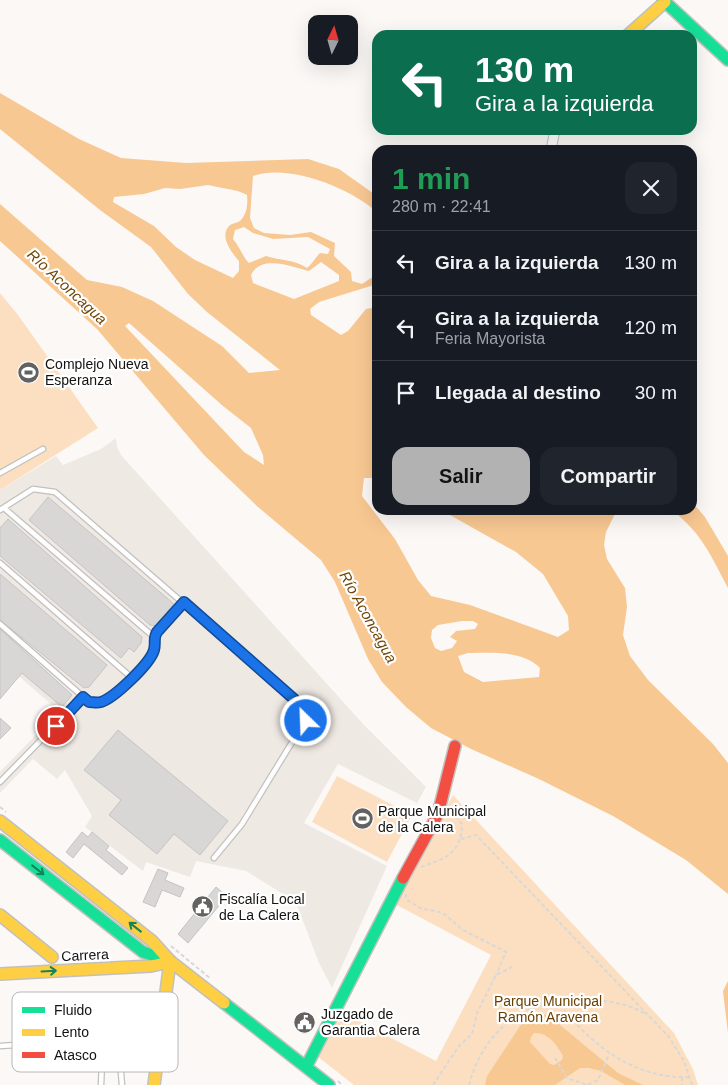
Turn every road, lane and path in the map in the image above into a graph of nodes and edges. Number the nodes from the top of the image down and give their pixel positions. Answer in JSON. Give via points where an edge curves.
{"nodes":[{"id":1,"x":669,"y":2,"type":"edge"},
{"id":2,"x":634,"y":30,"type":"edge"},
{"id":3,"x":728,"y":60,"type":"edge"},
{"id":4,"x":43,"y":449,"type":"dead end"},
{"id":5,"x":0,"y":472,"type":"edge"},
{"id":6,"x":2,"y":509,"type":"edge"},
{"id":7,"x":0,"y":563,"type":"edge"},
{"id":8,"x":184,"y":602,"type":"junction"},
{"id":9,"x":0,"y":624,"type":"edge"},
{"id":10,"x":154,"y":637,"type":"junction"},
{"id":11,"x":132,"y":678,"type":"junction"},
{"id":12,"x":83,"y":697,"type":"junction"},
{"id":13,"x":455,"y":746,"type":"dead end"},
{"id":14,"x":0,"y":782,"type":"edge"},
{"id":15,"x":452,"y":812,"type":"dead end"},
{"id":16,"x":0,"y":820,"type":"edge"},
{"id":17,"x":461,"y":839,"type":"junction"},
{"id":18,"x":0,"y":840,"type":"edge"},
{"id":19,"x":214,"y":858,"type":"dead end"},
{"id":20,"x":418,"y":868,"type":"dead end"},
{"id":21,"x":406,"y":891,"type":"dead end"},
{"id":22,"x":0,"y":915,"type":"edge"},
{"id":23,"x":52,"y":957,"type":"dead end"},
{"id":24,"x":170,"y":961,"type":"junction"},
{"id":25,"x":512,"y":967,"type":"dead end"},
{"id":26,"x":0,"y":974,"type":"edge"},
{"id":27,"x":496,"y":975,"type":"junction"},
{"id":28,"x":166,"y":992,"type":"edge"},
{"id":29,"x":556,"y":1000,"type":"junction"},
{"id":30,"x":649,"y":1016,"type":"junction"},
{"id":31,"x":609,"y":1055,"type":"junction"},
{"id":32,"x":555,"y":1059,"type":"dead end"},
{"id":33,"x":306,"y":1067,"type":"junction"},
{"id":34,"x":102,"y":1072,"type":"edge"},
{"id":35,"x":121,"y":1072,"type":"edge"},
{"id":36,"x":156,"y":1072,"type":"edge"},
{"id":37,"x":682,"y":1077,"type":"junction"},
{"id":38,"x":691,"y":1077,"type":"junction"},
{"id":39,"x":101,"y":1085,"type":"edge"},
{"id":40,"x":122,"y":1085,"type":"edge"},
{"id":41,"x":154,"y":1085,"type":"edge"},
{"id":42,"x":329,"y":1085,"type":"edge"},
{"id":43,"x":433,"y":1085,"type":"edge"},
{"id":44,"x":469,"y":1085,"type":"edge"},
{"id":45,"x":682,"y":1085,"type":"edge"},
{"id":46,"x":692,"y":1085,"type":"edge"}],
"edges":[{"from":1,"to":2,"type":"street"},
{"from":1,"to":3,"type":"street"},
{"from":4,"to":5,"type":"lane"},
{"from":6,"to":8,"type":"lane","via":[[33,489],[56,492]]},
{"from":6,"to":10,"type":"lane"},
{"from":7,"to":11,"type":"lane"},
{"from":8,"to":10,"type":"lane"},
{"from":8,"to":19,"type":"lane","via":[[306,713],[306,721],[242,824]]},
{"from":9,"to":12,"type":"lane"},
{"from":10,"to":11,"type":"lane","via":[[154,653]]},
{"from":11,"to":12,"type":"lane","via":[[101,702],[89,702]]},
{"from":12,"to":14,"type":"lane"},
{"from":13,"to":33,"type":"street","via":[[438,814],[386,907]]},
{"from":15,"to":17,"type":"path","via":[[462,824]]},
{"from":24,"to":16,"type":"street","one_way":true,"via":[[152,941]]},
{"from":17,"to":20,"type":"path","via":[[450,856]]},
{"from":17,"to":30,"type":"path","via":[[476,835]]},
{"from":18,"to":24,"type":"street","one_way":true,"via":[[143,952]]},
{"from":21,"to":27,"type":"path","via":[[406,899],[420,908],[443,913],[463,930],[506,952]]},
{"from":22,"to":23,"type":"street"},
{"from":26,"to":24,"type":"street","name":"Carrera","one_way":true,"via":[[151,966]]},
{"from":24,"to":28,"type":"street"},
{"from":24,"to":33,"type":"street"},
{"from":25,"to":27,"type":"path"},
{"from":27,"to":43,"type":"path","via":[[476,1013],[472,1034],[459,1046]]},
{"from":29,"to":30,"type":"path","via":[[602,1000]]},
{"from":29,"to":31,"type":"path","via":[[580,1030]]},
{"from":29,"to":44,"type":"path","via":[[534,1006],[497,1031],[483,1048]]},
{"from":30,"to":38,"type":"path","via":[[676,1047]]},
{"from":31,"to":32,"type":"path","via":[[598,1080],[587,1085],[567,1078]]},
{"from":31,"to":37,"type":"path","via":[[645,1071]]},
{"from":33,"to":42,"type":"street"},
{"from":34,"to":39,"type":"lane"},
{"from":35,"to":40,"type":"lane"},
{"from":36,"to":41,"type":"street"},
{"from":37,"to":38,"type":"path"},
{"from":37,"to":45,"type":"path"},
{"from":38,"to":46,"type":"path"}]}
